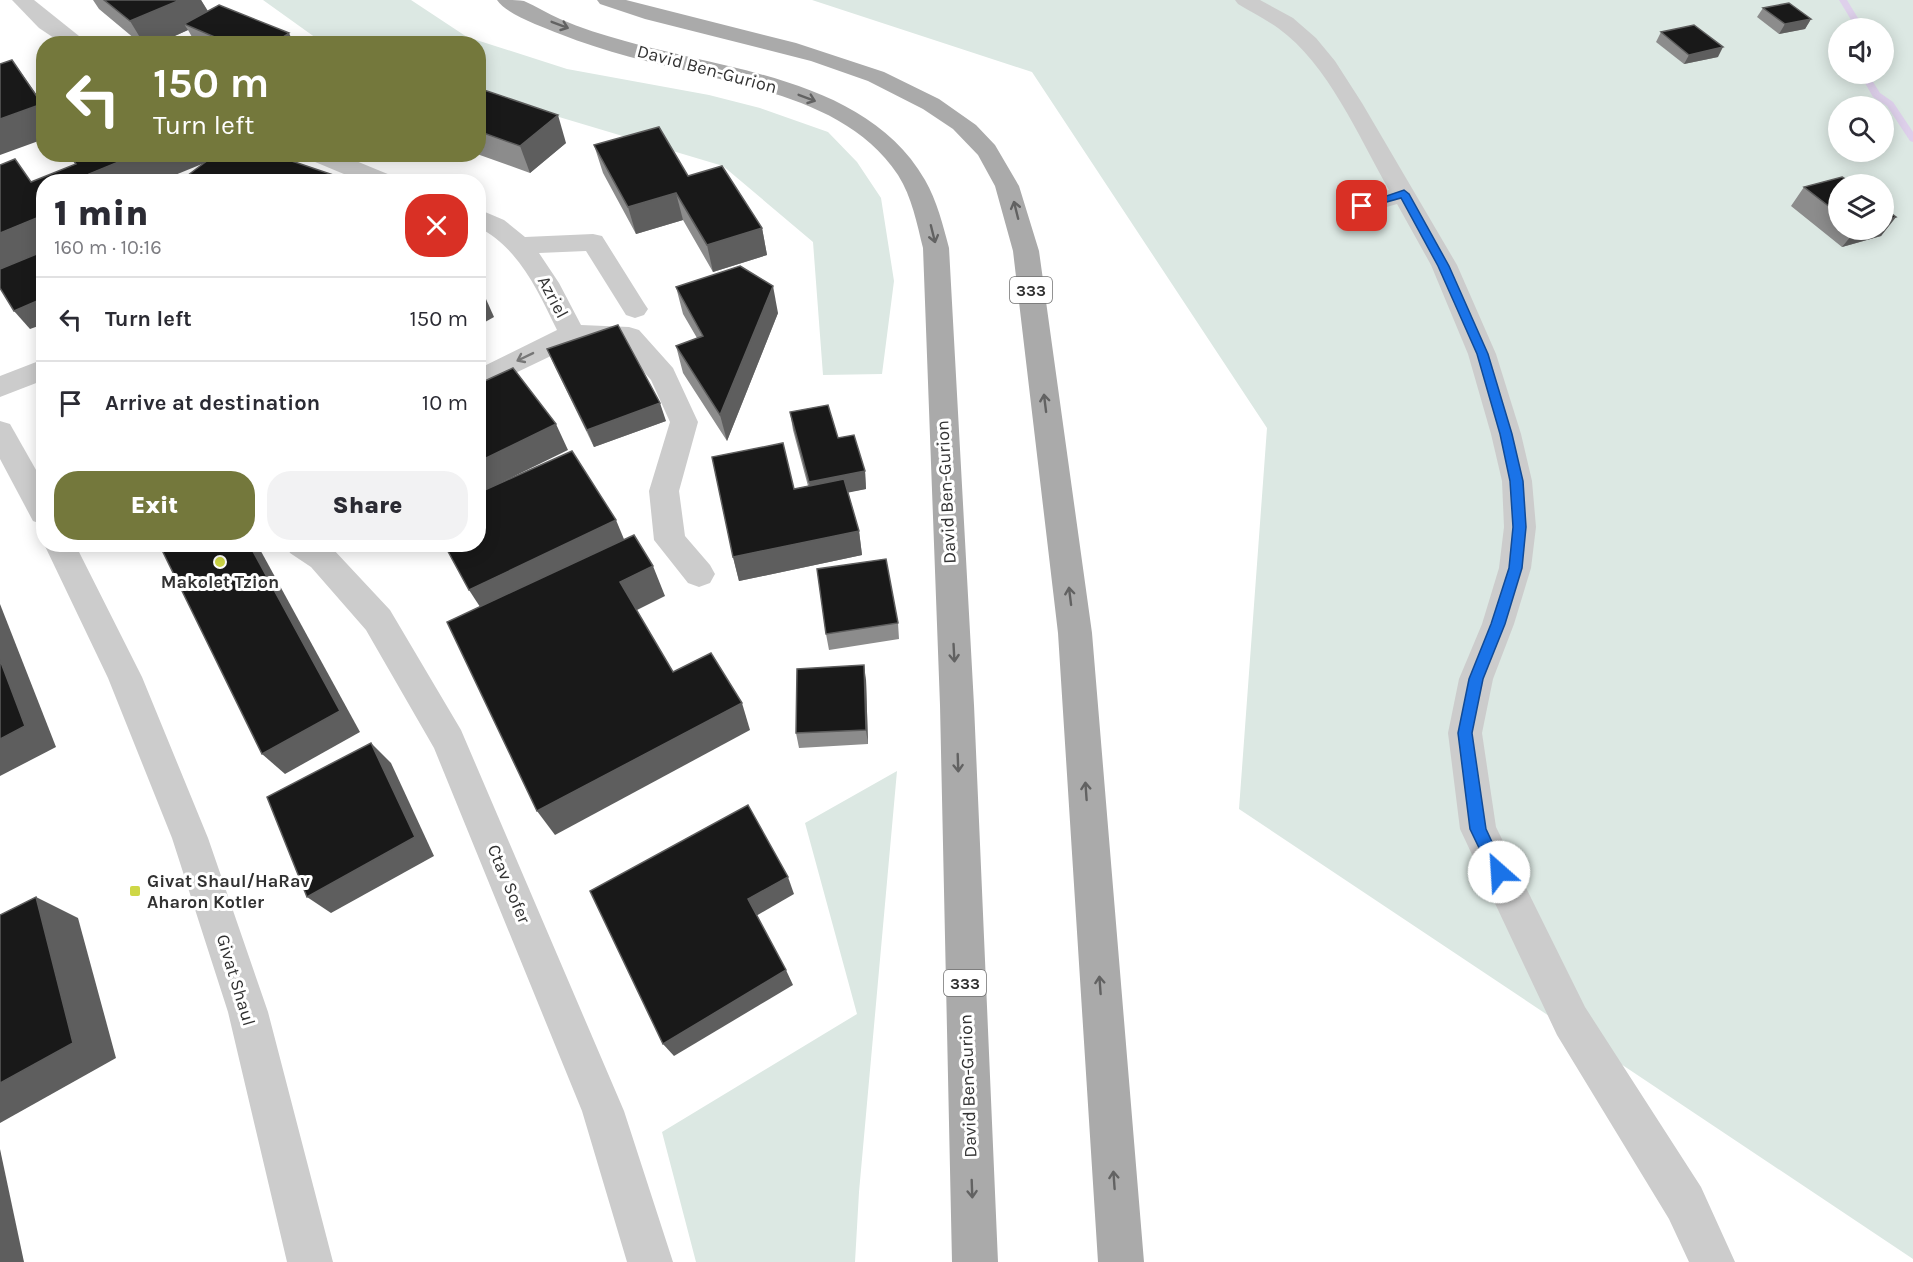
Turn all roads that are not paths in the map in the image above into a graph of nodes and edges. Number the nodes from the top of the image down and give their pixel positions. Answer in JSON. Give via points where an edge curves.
{"nodes":[{"id":1,"x":22,"y":0,"type":"edge"},
{"id":2,"x":507,"y":0,"type":"edge"},
{"id":3,"x":607,"y":0,"type":"edge"},
{"id":4,"x":1245,"y":0,"type":"edge"},
{"id":5,"x":66,"y":36,"type":"edge"},
{"id":6,"x":336,"y":162,"type":"edge"},
{"id":7,"x":366,"y":174,"type":"edge"},
{"id":8,"x":1404,"y":194,"type":"junction"},
{"id":9,"x":1362,"y":206,"type":"dead end"},
{"id":10,"x":486,"y":220,"type":"edge"},
{"id":11,"x":520,"y":246,"type":"junction"},
{"id":12,"x":635,"y":309,"type":"dead end"},
{"id":13,"x":572,"y":334,"type":"junction"},
{"id":14,"x":36,"y":372,"type":"edge"},
{"id":15,"x":486,"y":377,"type":"edge"},
{"id":16,"x":0,"y":387,"type":"edge"},
{"id":17,"x":0,"y":432,"type":"edge"},
{"id":18,"x":36,"y":498,"type":"edge"},
{"id":19,"x":64,"y":552,"type":"edge"},
{"id":20,"x":313,"y":552,"type":"edge"},
{"id":21,"x":699,"y":574,"type":"dead end"},
{"id":22,"x":310,"y":1262,"type":"edge"},
{"id":23,"x":650,"y":1262,"type":"edge"},
{"id":24,"x":975,"y":1262,"type":"edge"},
{"id":25,"x":1121,"y":1262,"type":"edge"},
{"id":26,"x":1712,"y":1262,"type":"edge"}],
"edges":[{"from":1,"to":5,"type":"street"},
{"from":2,"to":24,"type":"main road","name":"David Ben-Gurion","number":"333","one_way":true,"via":[[525,12],[590,36],[757,81],[843,113],[882,141],[907,170],[925,206],[936,248],[957,705]]},
{"from":25,"to":3,"type":"main road","number":"333","one_way":true,"via":[[1075,633],[1026,251],[1012,195],[987,150],[955,118],[909,90],[813,54]]},
{"from":4,"to":8,"type":"street","via":[[1285,23],[1327,66]]},
{"from":6,"to":7,"type":"street"},
{"from":8,"to":9,"type":"street"},
{"from":8,"to":26,"type":"street","via":[[1444,266],[1482,354],[1517,481],[1520,527],[1515,568],[1476,679],[1465,733],[1478,829],[1571,1021],[1685,1203]]},
{"from":10,"to":11,"type":"street","name":"Azriel"},
{"from":11,"to":12,"type":"street","via":[[593,242]]},
{"from":11,"to":13,"type":"street","name":"Azriel","via":[[540,272]]},
{"from":13,"to":15,"type":"street","name":"Azriel","one_way":true},
{"from":13,"to":21,"type":"street","via":[[629,337],[663,375],[684,422],[664,492],[670,540]]},
{"from":14,"to":16,"type":"street"},
{"from":17,"to":18,"type":"street"},
{"from":19,"to":22,"type":"street","name":"Givat Shaul","via":[[125,677],[190,838],[248,1012]]},
{"from":20,"to":23,"type":"street","name":"Ctav Sofer","via":[[378,620],[449,741],[603,1111]]}]}
